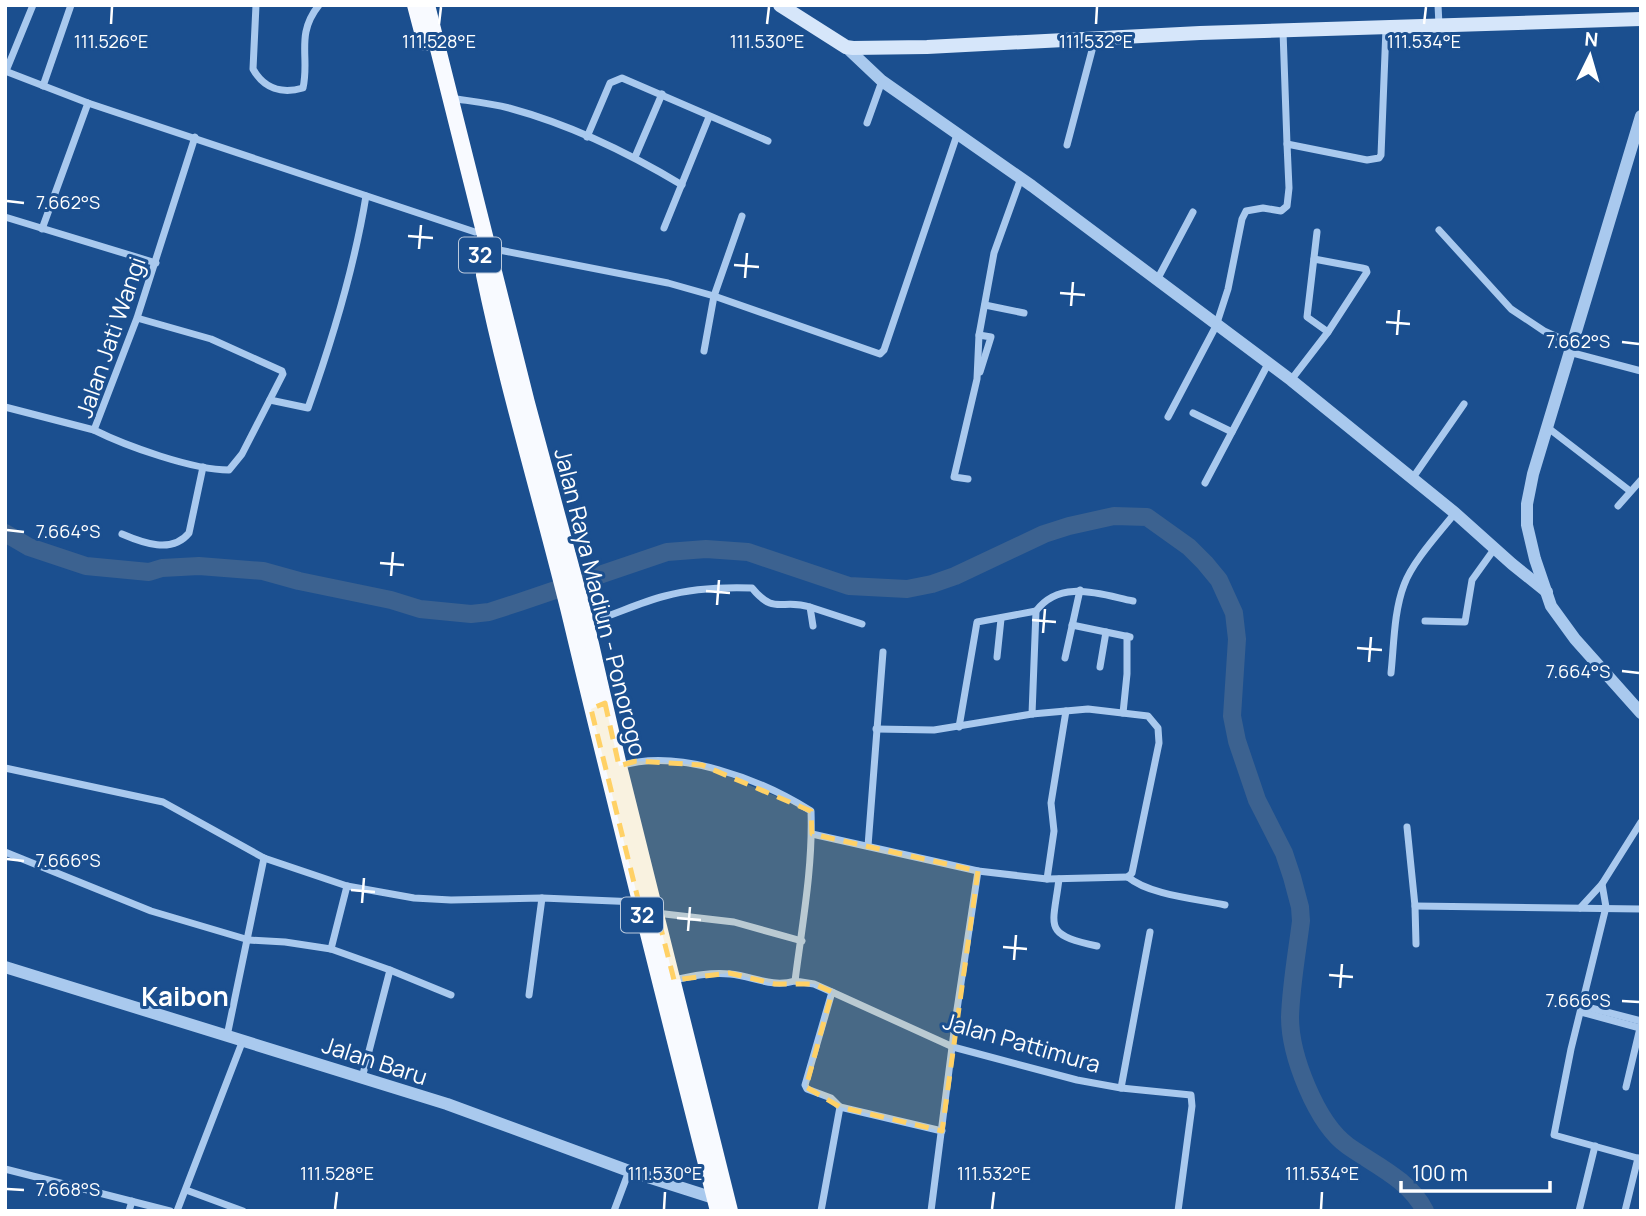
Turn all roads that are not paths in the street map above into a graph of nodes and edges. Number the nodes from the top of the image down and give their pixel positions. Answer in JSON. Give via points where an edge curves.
{"nodes":[{"id":1,"x":33,"y":5,"type":"edge"},
{"id":2,"x":71,"y":5,"type":"edge"},
{"id":3,"x":256,"y":5,"type":"edge"},
{"id":4,"x":318,"y":5,"type":"edge"},
{"id":5,"x":415,"y":5,"type":"edge"},
{"id":6,"x":427,"y":5,"type":"edge"},
{"id":7,"x":1438,"y":5,"type":"edge"},
{"id":8,"x":785,"y":7,"type":"edge"},
{"id":9,"x":1641,"y":19,"type":"edge"},
{"id":10,"x":1439,"y":25,"type":"junction"},
{"id":11,"x":1386,"y":28,"type":"junction"},
{"id":12,"x":1283,"y":31,"type":"junction"},
{"id":13,"x":1095,"y":38,"type":"junction"},
{"id":14,"x":846,"y":47,"type":"junction"},
{"id":15,"x":6,"y":71,"type":"edge"},
{"id":16,"x":882,"y":81,"type":"junction"},
{"id":17,"x":43,"y":86,"type":"junction"},
{"id":18,"x":662,"y":94,"type":"junction"},
{"id":19,"x":449,"y":98,"type":"junction"},
{"id":20,"x":88,"y":103,"type":"junction"},
{"id":21,"x":1641,"y":116,"type":"edge"},
{"id":22,"x":709,"y":117,"type":"junction"},
{"id":23,"x":867,"y":123,"type":"dead end"},
{"id":24,"x":957,"y":135,"type":"junction"},
{"id":25,"x":195,"y":137,"type":"junction"},
{"id":26,"x":587,"y":137,"type":"junction"},
{"id":27,"x":768,"y":141,"type":"dead end"},
{"id":28,"x":1637,"y":142,"type":"edge"},
{"id":29,"x":1287,"y":144,"type":"junction"},
{"id":30,"x":1067,"y":145,"type":"dead end"},
{"id":31,"x":635,"y":157,"type":"junction"},
{"id":32,"x":1021,"y":178,"type":"junction"},
{"id":33,"x":682,"y":185,"type":"junction"},
{"id":34,"x":366,"y":196,"type":"junction"},
{"id":35,"x":1193,"y":212,"type":"dead end"},
{"id":36,"x":742,"y":216,"type":"dead end"},
{"id":37,"x":5,"y":217,"type":"edge"},
{"id":38,"x":664,"y":228,"type":"dead end"},
{"id":39,"x":42,"y":229,"type":"junction"},
{"id":40,"x":1439,"y":230,"type":"dead end"},
{"id":41,"x":475,"y":232,"type":"junction"},
{"id":42,"x":1317,"y":232,"type":"dead end"},
{"id":43,"x":487,"y":248,"type":"junction"},
{"id":44,"x":1314,"y":259,"type":"junction"},
{"id":45,"x":156,"y":263,"type":"junction"},
{"id":46,"x":1157,"y":280,"type":"junction"},
{"id":47,"x":715,"y":296,"type":"junction"},
{"id":48,"x":985,"y":305,"type":"junction"},
{"id":49,"x":1024,"y":313,"type":"dead end"},
{"id":50,"x":137,"y":318,"type":"junction"},
{"id":51,"x":1216,"y":326,"type":"junction"},
{"id":52,"x":1328,"y":332,"type":"junction"},
{"id":53,"x":1570,"y":348,"type":"junction"},
{"id":54,"x":704,"y":351,"type":"dead end"},
{"id":55,"x":1268,"y":364,"type":"junction"},
{"id":56,"x":1641,"y":371,"type":"edge"},
{"id":57,"x":1291,"y":380,"type":"junction"},
{"id":58,"x":270,"y":400,"type":"junction"},
{"id":59,"x":521,"y":404,"type":"junction"},
{"id":60,"x":1464,"y":404,"type":"dead end"},
{"id":61,"x":5,"y":407,"type":"edge"},
{"id":62,"x":1193,"y":413,"type":"dead end"},
{"id":63,"x":1168,"y":417,"type":"dead end"},
{"id":64,"x":1546,"y":426,"type":"junction"},
{"id":65,"x":94,"y":430,"type":"junction"},
{"id":66,"x":1232,"y":432,"type":"junction"},
{"id":67,"x":203,"y":467,"type":"junction"},
{"id":68,"x":968,"y":479,"type":"dead end"},
{"id":69,"x":1412,"y":479,"type":"junction"},
{"id":70,"x":1641,"y":480,"type":"edge"},
{"id":71,"x":1205,"y":483,"type":"dead end"},
{"id":72,"x":1630,"y":491,"type":"junction"},
{"id":73,"x":1618,"y":506,"type":"dead end"},
{"id":74,"x":1455,"y":513,"type":"junction"},
{"id":75,"x":122,"y":534,"type":"dead end"},
{"id":76,"x":1495,"y":548,"type":"junction"},
{"id":77,"x":1080,"y":590,"type":"junction"},
{"id":78,"x":1548,"y":592,"type":"junction"},
{"id":79,"x":1133,"y":601,"type":"dead end"},
{"id":80,"x":810,"y":607,"type":"junction"},
{"id":81,"x":1036,"y":611,"type":"junction"},
{"id":82,"x":1001,"y":619,"type":"junction"},
{"id":83,"x":588,"y":620,"type":"junction"},
{"id":84,"x":1425,"y":621,"type":"dead end"},
{"id":85,"x":862,"y":624,"type":"dead end"},
{"id":86,"x":1072,"y":625,"type":"junction"},
{"id":87,"x":813,"y":626,"type":"dead end"},
{"id":88,"x":1106,"y":632,"type":"junction"},
{"id":89,"x":883,"y":652,"type":"dead end"},
{"id":90,"x":997,"y":657,"type":"dead end"},
{"id":91,"x":1065,"y":658,"type":"dead end"},
{"id":92,"x":1100,"y":667,"type":"dead end"},
{"id":93,"x":1391,"y":673,"type":"dead end"},
{"id":94,"x":598,"y":706,"type":"junction"},
{"id":95,"x":1066,"y":711,"type":"junction"},
{"id":96,"x":1123,"y":713,"type":"junction"},
{"id":97,"x":1641,"y":713,"type":"edge"},
{"id":98,"x":1032,"y":714,"type":"junction"},
{"id":99,"x":959,"y":727,"type":"junction"},
{"id":100,"x":876,"y":729,"type":"junction"},
{"id":101,"x":619,"y":766,"type":"junction"},
{"id":102,"x":5,"y":768,"type":"edge"},
{"id":103,"x":1641,"y":822,"type":"edge"},
{"id":104,"x":1407,"y":827,"type":"dead end"},
{"id":105,"x":812,"y":834,"type":"junction"},
{"id":106,"x":867,"y":846,"type":"junction"},
{"id":107,"x":5,"y":852,"type":"edge"},
{"id":108,"x":264,"y":858,"type":"junction"},
{"id":109,"x":978,"y":872,"type":"junction"},
{"id":110,"x":1128,"y":877,"type":"junction"},
{"id":111,"x":1047,"y":879,"type":"junction"},
{"id":112,"x":1059,"y":879,"type":"junction"},
{"id":113,"x":1602,"y":884,"type":"junction"},
{"id":114,"x":347,"y":886,"type":"junction"},
{"id":115,"x":542,"y":898,"type":"junction"},
{"id":116,"x":1225,"y":905,"type":"dead end"},
{"id":117,"x":1415,"y":906,"type":"junction"},
{"id":118,"x":1606,"y":907,"type":"junction"},
{"id":119,"x":1580,"y":908,"type":"junction"},
{"id":120,"x":646,"y":909,"type":"junction"},
{"id":121,"x":1641,"y":909,"type":"edge"},
{"id":122,"x":1150,"y":932,"type":"dead end"},
{"id":123,"x":248,"y":940,"type":"junction"},
{"id":124,"x":802,"y":941,"type":"junction"},
{"id":125,"x":1416,"y":944,"type":"dead end"},
{"id":126,"x":1097,"y":946,"type":"dead end"},
{"id":127,"x":331,"y":949,"type":"junction"},
{"id":128,"x":5,"y":967,"type":"edge"},
{"id":129,"x":390,"y":970,"type":"junction"},
{"id":130,"x":674,"y":980,"type":"junction"},
{"id":131,"x":795,"y":981,"type":"junction"},
{"id":132,"x":832,"y":992,"type":"junction"},
{"id":133,"x":450,"y":995,"type":"dead end"},
{"id":134,"x":529,"y":995,"type":"dead end"},
{"id":135,"x":1582,"y":1009,"type":"junction"},
{"id":136,"x":1641,"y":1021,"type":"edge"},
{"id":137,"x":227,"y":1036,"type":"junction"},
{"id":138,"x":243,"y":1040,"type":"junction"},
{"id":139,"x":953,"y":1047,"type":"junction"},
{"id":140,"x":362,"y":1078,"type":"junction"},
{"id":141,"x":1626,"y":1087,"type":"dead end"},
{"id":142,"x":1121,"y":1088,"type":"junction"},
{"id":143,"x":840,"y":1107,"type":"junction"},
{"id":144,"x":942,"y":1131,"type":"junction"},
{"id":145,"x":1595,"y":1146,"type":"junction"},
{"id":146,"x":1639,"y":1158,"type":"edge"},
{"id":147,"x":5,"y":1169,"type":"edge"},
{"id":148,"x":629,"y":1171,"type":"junction"},
{"id":149,"x":186,"y":1189,"type":"junction"},
{"id":150,"x":132,"y":1200,"type":"junction"},
{"id":151,"x":723,"y":1206,"type":"edge"},
{"id":152,"x":129,"y":1211,"type":"edge"},
{"id":153,"x":170,"y":1211,"type":"edge"},
{"id":154,"x":177,"y":1211,"type":"edge"},
{"id":155,"x":243,"y":1211,"type":"edge"},
{"id":156,"x":614,"y":1211,"type":"edge"},
{"id":157,"x":821,"y":1211,"type":"edge"},
{"id":158,"x":931,"y":1211,"type":"edge"},
{"id":159,"x":1178,"y":1211,"type":"edge"},
{"id":160,"x":1579,"y":1211,"type":"edge"},
{"id":161,"x":1625,"y":1211,"type":"edge"}],
"edges":[{"from":1,"to":15,"type":"street"},
{"from":2,"to":17,"type":"street"},
{"from":3,"to":4,"type":"street","via":[[253,69],[268,87],[287,91],[303,88],[304,36]]},
{"from":5,"to":41,"type":"highway","name":"Jalan Raya Madiun - Ponorogo","number":"32"},
{"from":6,"to":19,"type":"highway","name":"Jalan Raya Madiun - Ponorogo","number":"32"},
{"from":7,"to":10,"type":"street"},
{"from":8,"to":14,"type":"main road"},
{"from":9,"to":10,"type":"main road"},
{"from":10,"to":11,"type":"main road"},
{"from":11,"to":12,"type":"main road"},
{"from":11,"to":29,"type":"street","via":[[1379,158],[1351,158]]},
{"from":12,"to":13,"type":"main road"},
{"from":12,"to":29,"type":"street"},
{"from":13,"to":14,"type":"main road"},
{"from":13,"to":30,"type":"street"},
{"from":14,"to":16,"type":"street"},
{"from":15,"to":17,"type":"street"},
{"from":16,"to":23,"type":"street"},
{"from":16,"to":24,"type":"street"},
{"from":17,"to":20,"type":"street"},
{"from":18,"to":22,"type":"street"},
{"from":18,"to":26,"type":"street","via":[[616,79],[610,83]]},
{"from":18,"to":31,"type":"street"},
{"from":19,"to":26,"type":"street","via":[[508,107]]},
{"from":19,"to":43,"type":"highway","name":"Jalan Raya Madiun - Ponorogo","number":"32"},
{"from":20,"to":25,"type":"street"},
{"from":20,"to":39,"type":"street"},
{"from":21,"to":28,"type":"street"},
{"from":22,"to":27,"type":"street"},
{"from":22,"to":33,"type":"street"},
{"from":24,"to":32,"type":"street"},
{"from":24,"to":47,"type":"street","via":[[882,354]]},
{"from":25,"to":34,"type":"street"},
{"from":25,"to":45,"type":"street","name":"Jalan Jati Wangi"},
{"from":26,"to":31,"type":"street"},
{"from":28,"to":53,"type":"street"},
{"from":29,"to":51,"type":"street","via":[[1287,206],[1281,211],[1246,211]]},
{"from":31,"to":33,"type":"street"},
{"from":32,"to":46,"type":"street"},
{"from":32,"to":48,"type":"street","via":[[994,253]]},
{"from":33,"to":38,"type":"street"},
{"from":34,"to":41,"type":"street"},
{"from":34,"to":58,"type":"street","via":[[334,335],[308,408]]},
{"from":35,"to":46,"type":"street"},
{"from":36,"to":47,"type":"street"},
{"from":37,"to":39,"type":"street"},
{"from":39,"to":45,"type":"street"},
{"from":40,"to":53,"type":"street","via":[[1511,309]]},
{"from":41,"to":59,"type":"highway","name":"Jalan Raya Madiun - Ponorogo","number":"32","via":[[500,351]]},
{"from":42,"to":44,"type":"street"},
{"from":43,"to":47,"type":"street"},
{"from":43,"to":59,"type":"highway","name":"Jalan Raya Madiun - Ponorogo","number":"32"},
{"from":44,"to":52,"type":"street","via":[[1307,317]]},
{"from":44,"to":52,"type":"street","via":[[1367,272]]},
{"from":45,"to":50,"type":"street","name":"Jalan Jati Wangi"},
{"from":46,"to":51,"type":"street"},
{"from":47,"to":54,"type":"street"},
{"from":48,"to":49,"type":"street"},
{"from":48,"to":68,"type":"street","via":[[979,335],[990,337],[954,477]]},
{"from":50,"to":58,"type":"street","name":"Jalan Jati Wangi","via":[[211,339],[280,370],[283,374]]},
{"from":50,"to":65,"type":"street","name":"Jalan Jati Wangi"},
{"from":51,"to":55,"type":"street"},
{"from":51,"to":63,"type":"street"},
{"from":52,"to":57,"type":"street"},
{"from":53,"to":56,"type":"street"},
{"from":53,"to":64,"type":"street"},
{"from":55,"to":57,"type":"street"},
{"from":55,"to":66,"type":"street"},
{"from":57,"to":69,"type":"street"},
{"from":58,"to":67,"type":"street","name":"Jalan Jati Wangi","via":[[233,467],[225,471]]},
{"from":59,"to":83,"type":"highway","name":"Jalan Raya Madiun - Ponorogo","number":"32","via":[[547,503]]},
{"from":60,"to":69,"type":"street"},
{"from":61,"to":65,"type":"street"},
{"from":62,"to":66,"type":"street"},
{"from":64,"to":72,"type":"street"},
{"from":64,"to":78,"type":"street","via":[[1527,504],[1527,525]]},
{"from":65,"to":67,"type":"street","name":"Jalan Jati Wangi"},
{"from":66,"to":71,"type":"street"},
{"from":67,"to":75,"type":"street","via":[[190,533],[183,540],[159,545]]},
{"from":69,"to":74,"type":"street"},
{"from":70,"to":72,"type":"street"},
{"from":72,"to":73,"type":"street"},
{"from":74,"to":76,"type":"street"},
{"from":74,"to":93,"type":"street","via":[[1404,582]]},
{"from":76,"to":78,"type":"street"},
{"from":76,"to":84,"type":"street","via":[[1472,580],[1465,622]]},
{"from":77,"to":79,"type":"street"},
{"from":77,"to":81,"type":"street","via":[[1044,600]]},
{"from":77,"to":86,"type":"street"},
{"from":78,"to":97,"type":"street","via":[[1551,606],[1575,639]]},
{"from":80,"to":83,"type":"street","via":[[765,603],[752,588],[722,587],[663,596]]},
{"from":80,"to":85,"type":"street"},
{"from":80,"to":87,"type":"street"},
{"from":81,"to":82,"type":"street"},
{"from":81,"to":98,"type":"street"},
{"from":82,"to":90,"type":"street"},
{"from":82,"to":99,"type":"street","via":[[977,622]]},
{"from":83,"to":94,"type":"highway","name":"Jalan Raya Madiun - Ponorogo","number":"32"},
{"from":86,"to":88,"type":"street"},
{"from":86,"to":91,"type":"street"},
{"from":88,"to":92,"type":"street"},
{"from":88,"to":96,"type":"street","via":[[1128,637]]},
{"from":89,"to":100,"type":"street"},
{"from":94,"to":101,"type":"highway","name":"Jalan Raya Madiun - Ponorogo","number":"32"},
{"from":94,"to":120,"type":"highway","name":"Jalan Raya Madiun - Ponorogo","number":"32"},
{"from":95,"to":96,"type":"street"},
{"from":95,"to":98,"type":"street"},
{"from":95,"to":111,"type":"street","via":[[1051,803],[1054,831]]},
{"from":96,"to":110,"type":"street","via":[[1148,716],[1158,728],[1159,743]]},
{"from":98,"to":99,"type":"street"},
{"from":99,"to":100,"type":"street"},
{"from":100,"to":106,"type":"street"},
{"from":101,"to":105,"type":"street","via":[[670,761],[726,773],[789,797],[811,811]]},
{"from":101,"to":120,"type":"highway","name":"Jalan Raya Madiun - Ponorogo","number":"32"},
{"from":102,"to":108,"type":"street","via":[[163,802]]},
{"from":103,"to":113,"type":"street"},
{"from":104,"to":117,"type":"street"},
{"from":105,"to":106,"type":"street"},
{"from":105,"to":124,"type":"street"},
{"from":106,"to":109,"type":"street"},
{"from":107,"to":123,"type":"street","via":[[151,911]]},
{"from":108,"to":114,"type":"street"},
{"from":108,"to":123,"type":"street"},
{"from":109,"to":111,"type":"street"},
{"from":109,"to":139,"type":"street"},
{"from":110,"to":112,"type":"street"},
{"from":110,"to":116,"type":"street","via":[[1152,889]]},
{"from":111,"to":112,"type":"street"},
{"from":112,"to":126,"type":"street","via":[[1056,932]]},
{"from":113,"to":118,"type":"street"},
{"from":113,"to":119,"type":"street"},
{"from":114,"to":115,"type":"street","via":[[426,898]]},
{"from":114,"to":127,"type":"street"},
{"from":115,"to":120,"type":"street"},
{"from":115,"to":134,"type":"street"},
{"from":117,"to":119,"type":"street"},
{"from":117,"to":125,"type":"street"},
{"from":118,"to":119,"type":"street"},
{"from":118,"to":121,"type":"street"},
{"from":118,"to":135,"type":"street"},
{"from":120,"to":124,"type":"street","via":[[734,922]]},
{"from":120,"to":130,"type":"highway","name":"Jalan Raya Madiun - Ponorogo","number":"32"},
{"from":120,"to":151,"type":"highway","name":"Jalan Raya Madiun - Ponorogo","number":"32"},
{"from":122,"to":142,"type":"street"},
{"from":123,"to":127,"type":"street"},
{"from":123,"to":137,"type":"street"},
{"from":124,"to":131,"type":"street"},
{"from":127,"to":129,"type":"street"},
{"from":128,"to":137,"type":"street","name":"Jalan Baru"},
{"from":129,"to":133,"type":"street"},
{"from":129,"to":140,"type":"street"},
{"from":130,"to":131,"type":"street","name":"Jalan Pattimura","via":[[729,974],[775,984]]},
{"from":130,"to":151,"type":"highway","name":"Jalan Raya Madiun - Ponorogo","number":"32"},
{"from":131,"to":132,"type":"street","name":"Jalan Pattimura"},
{"from":132,"to":139,"type":"street","name":"Jalan Pattimura"},
{"from":132,"to":143,"type":"street","via":[[805,1086]]},
{"from":135,"to":136,"type":"street"},
{"from":135,"to":141,"type":"street","via":[[1640,1028]]},
{"from":135,"to":145,"type":"street","via":[[1553,1135]]},
{"from":137,"to":138,"type":"street","name":"Jalan Baru"},
{"from":138,"to":140,"type":"street","name":"Jalan Baru"},
{"from":138,"to":149,"type":"street"},
{"from":139,"to":142,"type":"street","name":"Jalan Pattimura"},
{"from":139,"to":144,"type":"street"},
{"from":140,"to":148,"type":"street","name":"Jalan Baru"},
{"from":142,"to":159,"type":"street","name":"Jalan Pattimura","via":[[1193,1097]]},
{"from":143,"to":144,"type":"street"},
{"from":143,"to":157,"type":"street"},
{"from":144,"to":158,"type":"street"},
{"from":145,"to":146,"type":"street"},
{"from":145,"to":160,"type":"street"},
{"from":146,"to":161,"type":"street"},
{"from":147,"to":150,"type":"street"},
{"from":148,"to":151,"type":"street","name":"Jalan Baru","via":[[698,1192]]},
{"from":148,"to":156,"type":"street"},
{"from":149,"to":154,"type":"street"},
{"from":149,"to":155,"type":"street"},
{"from":150,"to":152,"type":"street"},
{"from":150,"to":153,"type":"street"}]}
